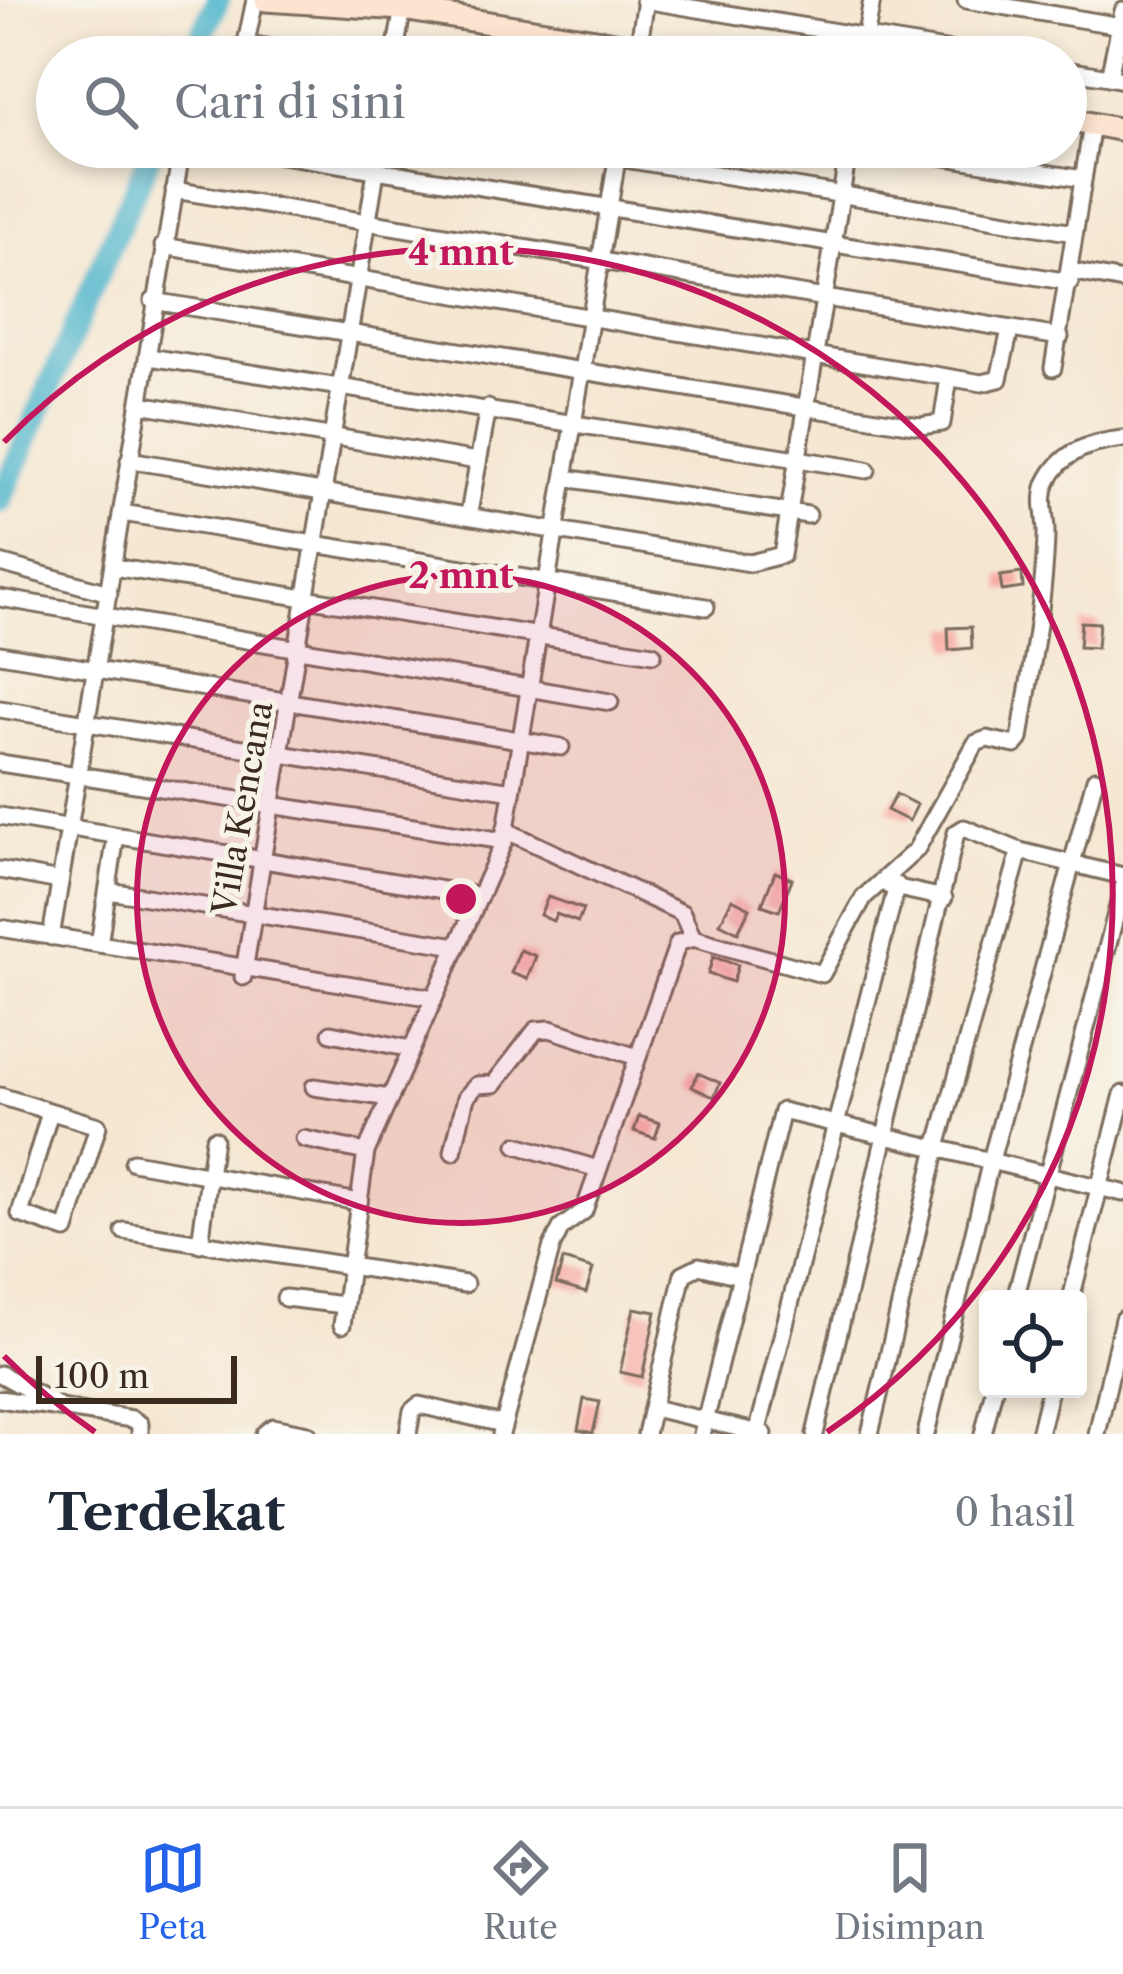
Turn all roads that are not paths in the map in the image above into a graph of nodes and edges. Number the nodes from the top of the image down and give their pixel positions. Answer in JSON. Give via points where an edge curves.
{"nodes":[{"id":1,"x":255,"y":0,"type":"edge"},
{"id":2,"x":266,"y":0,"type":"edge"},
{"id":3,"x":645,"y":0,"type":"edge"},
{"id":4,"x":872,"y":0,"type":"edge"},
{"id":5,"x":966,"y":0,"type":"edge"},
{"id":6,"x":403,"y":5,"type":"edge"},
{"id":7,"x":1122,"y":18,"type":"edge"},
{"id":8,"x":247,"y":36,"type":"edge"},
{"id":9,"x":398,"y":36,"type":"edge"},
{"id":10,"x":558,"y":36,"type":"edge"},
{"id":11,"x":640,"y":36,"type":"edge"},
{"id":12,"x":859,"y":36,"type":"edge"},
{"id":13,"x":865,"y":36,"type":"edge"},
{"id":14,"x":1116,"y":78,"type":"edge"},
{"id":15,"x":1087,"y":123,"type":"edge"},
{"id":16,"x":1092,"y":124,"type":"junction"},
{"id":17,"x":1123,"y":130,"type":"edge"},
{"id":18,"x":1087,"y":154,"type":"edge"},
{"id":19,"x":178,"y":168,"type":"edge"},
{"id":20,"x":357,"y":168,"type":"edge"},
{"id":21,"x":376,"y":168,"type":"edge"},
{"id":22,"x":616,"y":168,"type":"edge"},
{"id":23,"x":708,"y":168,"type":"edge"},
{"id":24,"x":846,"y":168,"type":"edge"},
{"id":25,"x":1019,"y":168,"type":"edge"},
{"id":26,"x":1085,"y":168,"type":"edge"},
{"id":27,"x":375,"y":171,"type":"junction"},
{"id":28,"x":1083,"y":178,"type":"junction"},
{"id":29,"x":174,"y":190,"type":"junction"},
{"id":30,"x":843,"y":192,"type":"junction"},
{"id":31,"x":609,"y":211,"type":"junction"},
{"id":32,"x":367,"y":225,"type":"junction"},
{"id":33,"x":1075,"y":233,"type":"junction"},
{"id":34,"x":164,"y":246,"type":"junction"},
{"id":35,"x":833,"y":248,"type":"junction"},
{"id":36,"x":599,"y":264,"type":"junction"},
{"id":37,"x":1070,"y":277,"type":"junction"},
{"id":38,"x":358,"y":279,"type":"junction"},
{"id":39,"x":1123,"y":281,"type":"edge"},
{"id":40,"x":824,"y":300,"type":"junction"},
{"id":41,"x":153,"y":301,"type":"junction"},
{"id":42,"x":590,"y":319,"type":"junction"},
{"id":43,"x":1010,"y":330,"type":"junction"},
{"id":44,"x":351,"y":332,"type":"junction"},
{"id":45,"x":1060,"y":337,"type":"junction"},
{"id":46,"x":816,"y":355,"type":"junction"},
{"id":47,"x":149,"y":357,"type":"junction"},
{"id":48,"x":583,"y":368,"type":"junction"},
{"id":49,"x":1053,"y":368,"type":"dead end"},
{"id":50,"x":949,"y":377,"type":"junction"},
{"id":51,"x":338,"y":387,"type":"junction"},
{"id":52,"x":140,"y":404,"type":"junction"},
{"id":53,"x":809,"y":405,"type":"junction"},
{"id":54,"x":488,"y":408,"type":"junction"},
{"id":55,"x":575,"y":425,"type":"junction"},
{"id":56,"x":331,"y":436,"type":"junction"},
{"id":57,"x":1123,"y":439,"type":"edge"},
{"id":58,"x":799,"y":456,"type":"junction"},
{"id":59,"x":129,"y":460,"type":"junction"},
{"id":60,"x":477,"y":461,"type":"junction"},
{"id":61,"x":867,"y":470,"type":"dead end"},
{"id":62,"x":565,"y":478,"type":"junction"},
{"id":63,"x":323,"y":490,"type":"junction"},
{"id":64,"x":790,"y":510,"type":"junction"},
{"id":65,"x":122,"y":513,"type":"junction"},
{"id":66,"x":469,"y":513,"type":"junction"},
{"id":67,"x":808,"y":515,"type":"dead end"},
{"id":68,"x":555,"y":529,"type":"junction"},
{"id":69,"x":314,"y":544,"type":"junction"},
{"id":70,"x":0,"y":563,"type":"edge"},
{"id":71,"x":113,"y":567,"type":"junction"},
{"id":72,"x":548,"y":581,"type":"junction"},
{"id":73,"x":109,"y":593,"type":"junction"},
{"id":74,"x":0,"y":598,"type":"edge"},
{"id":75,"x":307,"y":598,"type":"junction"},
{"id":76,"x":706,"y":607,"type":"dead end"},
{"id":77,"x":105,"y":616,"type":"junction"},
{"id":78,"x":538,"y":635,"type":"junction"},
{"id":79,"x":300,"y":650,"type":"junction"},
{"id":80,"x":0,"y":654,"type":"edge"},
{"id":81,"x":653,"y":654,"type":"dead end"},
{"id":82,"x":96,"y":668,"type":"junction"},
{"id":83,"x":529,"y":689,"type":"junction"},
{"id":84,"x":610,"y":702,"type":"dead end"},
{"id":85,"x":290,"y":704,"type":"junction"},
{"id":86,"x":0,"y":710,"type":"edge"},
{"id":87,"x":87,"y":723,"type":"junction"},
{"id":88,"x":520,"y":740,"type":"junction"},
{"id":89,"x":560,"y":748,"type":"dead end"},
{"id":90,"x":282,"y":753,"type":"junction"},
{"id":91,"x":0,"y":763,"type":"edge"},
{"id":92,"x":78,"y":776,"type":"junction"},
{"id":93,"x":1095,"y":779,"type":"dead end"},
{"id":94,"x":512,"y":791,"type":"junction"},
{"id":95,"x":272,"y":807,"type":"junction"},
{"id":96,"x":0,"y":816,"type":"edge"},
{"id":97,"x":69,"y":827,"type":"junction"},
{"id":98,"x":116,"y":836,"type":"junction"},
{"id":99,"x":505,"y":836,"type":"junction"},
{"id":100,"x":1020,"y":850,"type":"junction"},
{"id":101,"x":263,"y":862,"type":"junction"},
{"id":102,"x":1075,"y":865,"type":"junction"},
{"id":103,"x":0,"y":870,"type":"edge"},
{"id":104,"x":1123,"y":876,"type":"edge"},
{"id":105,"x":60,"y":881,"type":"junction"},
{"id":106,"x":897,"y":885,"type":"junction"},
{"id":107,"x":1123,"y":887,"type":"edge"},
{"id":108,"x":874,"y":888,"type":"junction"},
{"id":109,"x":109,"y":891,"type":"junction"},
{"id":110,"x":479,"y":896,"type":"junction"},
{"id":111,"x":944,"y":898,"type":"junction"},
{"id":112,"x":254,"y":912,"type":"junction"},
{"id":113,"x":0,"y":928,"type":"edge"},
{"id":114,"x":51,"y":938,"type":"junction"},
{"id":115,"x":693,"y":938,"type":"junction"},
{"id":116,"x":99,"y":944,"type":"junction"},
{"id":117,"x":457,"y":946,"type":"junction"},
{"id":118,"x":244,"y":970,"type":"junction"},
{"id":119,"x":434,"y":998,"type":"junction"},
{"id":120,"x":331,"y":1033,"type":"dead end"},
{"id":121,"x":411,"y":1048,"type":"junction"},
{"id":122,"x":634,"y":1056,"type":"junction"},
{"id":123,"x":314,"y":1087,"type":"dead end"},
{"id":124,"x":1123,"y":1094,"type":"edge"},
{"id":125,"x":0,"y":1096,"type":"edge"},
{"id":126,"x":390,"y":1098,"type":"junction"},
{"id":127,"x":50,"y":1112,"type":"junction"},
{"id":128,"x":832,"y":1122,"type":"junction"},
{"id":129,"x":885,"y":1134,"type":"junction"},
{"id":130,"x":214,"y":1139,"type":"dead end"},
{"id":131,"x":304,"y":1139,"type":"dead end"},
{"id":132,"x":517,"y":1144,"type":"dead end"},
{"id":133,"x":937,"y":1147,"type":"junction"},
{"id":134,"x":366,"y":1152,"type":"junction"},
{"id":135,"x":453,"y":1152,"type":"dead end"},
{"id":136,"x":991,"y":1160,"type":"junction"},
{"id":137,"x":133,"y":1162,"type":"dead end"},
{"id":138,"x":598,"y":1169,"type":"junction"},
{"id":139,"x":1044,"y":1173,"type":"junction"},
{"id":140,"x":212,"y":1177,"type":"junction"},
{"id":141,"x":1098,"y":1186,"type":"junction"},
{"id":142,"x":1123,"y":1192,"type":"edge"},
{"id":143,"x":359,"y":1202,"type":"junction"},
{"id":144,"x":124,"y":1231,"type":"dead end"},
{"id":145,"x":200,"y":1244,"type":"junction"},
{"id":146,"x":350,"y":1266,"type":"junction"},
{"id":147,"x":740,"y":1276,"type":"junction"},
{"id":148,"x":465,"y":1284,"type":"dead end"},
{"id":149,"x":1017,"y":1290,"type":"edge"},
{"id":150,"x":1073,"y":1290,"type":"edge"},
{"id":151,"x":285,"y":1298,"type":"dead end"},
{"id":152,"x":344,"y":1305,"type":"junction"},
{"id":153,"x":1123,"y":1319,"type":"edge"},
{"id":154,"x":342,"y":1324,"type":"dead end"},
{"id":155,"x":0,"y":1374,"type":"edge"},
{"id":156,"x":992,"y":1398,"type":"edge"},
{"id":157,"x":1048,"y":1398,"type":"edge"},
{"id":158,"x":0,"y":1399,"type":"edge"},
{"id":159,"x":653,"y":1408,"type":"junction"},
{"id":160,"x":64,"y":1409,"type":"junction"},
{"id":161,"x":703,"y":1427,"type":"edge"},
{"id":162,"x":502,"y":1429,"type":"edge"},
{"id":163,"x":140,"y":1434,"type":"edge"},
{"id":164,"x":264,"y":1434,"type":"edge"},
{"id":165,"x":308,"y":1434,"type":"edge"},
{"id":166,"x":408,"y":1434,"type":"edge"},
{"id":167,"x":646,"y":1434,"type":"edge"},
{"id":168,"x":759,"y":1434,"type":"edge"},
{"id":169,"x":815,"y":1434,"type":"edge"},
{"id":170,"x":870,"y":1434,"type":"edge"},
{"id":171,"x":926,"y":1434,"type":"edge"},
{"id":172,"x":983,"y":1434,"type":"edge"},
{"id":173,"x":1039,"y":1434,"type":"edge"},
{"id":174,"x":1097,"y":1434,"type":"edge"}],
"edges":[{"from":1,"to":8,"type":"street"},
{"from":2,"to":6,"type":"street"},
{"from":3,"to":11,"type":"street"},
{"from":3,"to":12,"type":"street"},
{"from":4,"to":13,"type":"street"},
{"from":5,"to":7,"type":"street"},
{"from":6,"to":9,"type":"street"},
{"from":6,"to":10,"type":"street"},
{"from":7,"to":14,"type":"street"},
{"from":15,"to":16,"type":"street"},
{"from":16,"to":17,"type":"street"},
{"from":16,"to":18,"type":"street"},
{"from":19,"to":29,"type":"street"},
{"from":20,"to":27,"type":"street"},
{"from":21,"to":27,"type":"street","name":"Villa Kencana"},
{"from":22,"to":31,"type":"street"},
{"from":23,"to":30,"type":"street"},
{"from":24,"to":30,"type":"street"},
{"from":25,"to":28,"type":"street"},
{"from":26,"to":28,"type":"street"},
{"from":27,"to":31,"type":"street"},
{"from":27,"to":32,"type":"street","name":"Villa Kencana"},
{"from":28,"to":33,"type":"street"},
{"from":29,"to":32,"type":"street"},
{"from":29,"to":34,"type":"street"},
{"from":30,"to":33,"type":"street"},
{"from":30,"to":35,"type":"street"},
{"from":31,"to":35,"type":"street"},
{"from":31,"to":36,"type":"street"},
{"from":32,"to":36,"type":"street"},
{"from":32,"to":38,"type":"street","name":"Villa Kencana"},
{"from":33,"to":37,"type":"street"},
{"from":34,"to":38,"type":"street"},
{"from":34,"to":41,"type":"street"},
{"from":35,"to":37,"type":"street"},
{"from":35,"to":40,"type":"street"},
{"from":36,"to":40,"type":"street"},
{"from":36,"to":42,"type":"street"},
{"from":37,"to":39,"type":"street"},
{"from":37,"to":45,"type":"street"},
{"from":38,"to":42,"type":"street"},
{"from":38,"to":44,"type":"street","name":"Villa Kencana"},
{"from":40,"to":43,"type":"street"},
{"from":40,"to":46,"type":"street"},
{"from":41,"to":44,"type":"street"},
{"from":41,"to":47,"type":"street"},
{"from":42,"to":46,"type":"street"},
{"from":42,"to":48,"type":"street"},
{"from":43,"to":45,"type":"street"},
{"from":43,"to":50,"type":"street","via":[[996,382]]},
{"from":44,"to":48,"type":"street"},
{"from":44,"to":51,"type":"street","name":"Villa Kencana"},
{"from":45,"to":49,"type":"street"},
{"from":46,"to":50,"type":"street"},
{"from":46,"to":53,"type":"street"},
{"from":47,"to":51,"type":"street"},
{"from":47,"to":52,"type":"street"},
{"from":48,"to":53,"type":"street"},
{"from":48,"to":55,"type":"street"},
{"from":50,"to":53,"type":"street","via":[[945,417],[934,427]]},
{"from":51,"to":54,"type":"street"},
{"from":51,"to":56,"type":"street","name":"Villa Kencana"},
{"from":52,"to":56,"type":"street"},
{"from":52,"to":59,"type":"street"},
{"from":53,"to":58,"type":"street"},
{"from":54,"to":55,"type":"street"},
{"from":54,"to":60,"type":"street"},
{"from":55,"to":58,"type":"street"},
{"from":55,"to":62,"type":"street"},
{"from":56,"to":60,"type":"street"},
{"from":56,"to":63,"type":"street","name":"Villa Kencana"},
{"from":57,"to":108,"type":"street","via":[[1065,456],[1042,498],[1047,533],[1020,739],[976,742],[916,850]]},
{"from":58,"to":61,"type":"street"},
{"from":58,"to":64,"type":"street"},
{"from":59,"to":63,"type":"street"},
{"from":59,"to":65,"type":"street"},
{"from":60,"to":66,"type":"street"},
{"from":62,"to":64,"type":"street"},
{"from":62,"to":68,"type":"street"},
{"from":63,"to":66,"type":"street"},
{"from":63,"to":69,"type":"street","name":"Villa Kencana"},
{"from":64,"to":67,"type":"street"},
{"from":64,"to":68,"type":"street","via":[[782,555],[758,563]]},
{"from":65,"to":69,"type":"street"},
{"from":65,"to":71,"type":"street"},
{"from":66,"to":68,"type":"street"},
{"from":68,"to":72,"type":"street"},
{"from":69,"to":72,"type":"street"},
{"from":69,"to":75,"type":"street","name":"Villa Kencana"},
{"from":70,"to":73,"type":"street"},
{"from":71,"to":73,"type":"street"},
{"from":71,"to":75,"type":"street"},
{"from":72,"to":76,"type":"street"},
{"from":72,"to":78,"type":"street"},
{"from":73,"to":77,"type":"street"},
{"from":74,"to":77,"type":"street"},
{"from":75,"to":78,"type":"street"},
{"from":75,"to":79,"type":"street","name":"Villa Kencana"},
{"from":77,"to":79,"type":"street"},
{"from":77,"to":82,"type":"street"},
{"from":78,"to":81,"type":"street"},
{"from":78,"to":83,"type":"street"},
{"from":79,"to":83,"type":"street"},
{"from":79,"to":85,"type":"street","name":"Villa Kencana"},
{"from":80,"to":82,"type":"street"},
{"from":82,"to":85,"type":"street"},
{"from":82,"to":87,"type":"street"},
{"from":83,"to":84,"type":"street"},
{"from":83,"to":88,"type":"street"},
{"from":85,"to":88,"type":"street"},
{"from":85,"to":90,"type":"street","name":"Villa Kencana"},
{"from":86,"to":87,"type":"street"},
{"from":87,"to":90,"type":"street"},
{"from":87,"to":92,"type":"street"},
{"from":88,"to":89,"type":"street"},
{"from":88,"to":94,"type":"street"},
{"from":90,"to":94,"type":"street"},
{"from":90,"to":95,"type":"street","name":"Villa Kencana"},
{"from":91,"to":92,"type":"street"},
{"from":92,"to":95,"type":"street"},
{"from":92,"to":97,"type":"street"},
{"from":93,"to":102,"type":"street"},
{"from":94,"to":99,"type":"street"},
{"from":95,"to":99,"type":"street"},
{"from":95,"to":101,"type":"street","name":"Villa Kencana"},
{"from":96,"to":97,"type":"street"},
{"from":97,"to":98,"type":"street"},
{"from":97,"to":105,"type":"street"},
{"from":98,"to":101,"type":"street"},
{"from":98,"to":109,"type":"street"},
{"from":99,"to":110,"type":"street"},
{"from":99,"to":115,"type":"street","via":[[682,913]]},
{"from":100,"to":102,"type":"street"},
{"from":100,"to":111,"type":"street","via":[[959,830]]},
{"from":100,"to":133,"type":"street"},
{"from":101,"to":110,"type":"street"},
{"from":101,"to":112,"type":"street","name":"Villa Kencana"},
{"from":102,"to":104,"type":"street"},
{"from":102,"to":136,"type":"street"},
{"from":103,"to":105,"type":"street"},
{"from":105,"to":114,"type":"street"},
{"from":106,"to":108,"type":"street"},
{"from":106,"to":111,"type":"street"},
{"from":106,"to":128,"type":"street"},
{"from":107,"to":139,"type":"street"},
{"from":108,"to":115,"type":"street","via":[[821,974]]},
{"from":109,"to":112,"type":"street"},
{"from":109,"to":116,"type":"street"},
{"from":110,"to":117,"type":"street"},
{"from":111,"to":129,"type":"street"},
{"from":112,"to":117,"type":"street"},
{"from":112,"to":118,"type":"street","name":"Villa Kencana"},
{"from":113,"to":114,"type":"street"},
{"from":114,"to":116,"type":"street"},
{"from":115,"to":122,"type":"street","via":[[678,943]]},
{"from":116,"to":118,"type":"street"},
{"from":117,"to":119,"type":"street"},
{"from":118,"to":119,"type":"street"},
{"from":119,"to":121,"type":"street"},
{"from":120,"to":121,"type":"street"},
{"from":121,"to":126,"type":"street"},
{"from":122,"to":135,"type":"street","via":[[536,1030],[494,1084],[477,1085],[466,1097]]},
{"from":122,"to":138,"type":"street"},
{"from":123,"to":126,"type":"street"},
{"from":124,"to":141,"type":"street"},
{"from":125,"to":127,"type":"street"},
{"from":126,"to":134,"type":"street"},
{"from":127,"to":127,"type":"street","via":[[98,1126],[66,1230],[20,1214]]},
{"from":128,"to":129,"type":"street"},
{"from":128,"to":147,"type":"street","via":[[779,1113]]},
{"from":128,"to":168,"type":"street"},
{"from":129,"to":133,"type":"street"},
{"from":129,"to":169,"type":"street"},
{"from":130,"to":140,"type":"street"},
{"from":131,"to":134,"type":"street"},
{"from":132,"to":138,"type":"street"},
{"from":133,"to":136,"type":"street"},
{"from":133,"to":170,"type":"street"},
{"from":134,"to":143,"type":"street"},
{"from":136,"to":139,"type":"street"},
{"from":136,"to":171,"type":"street"},
{"from":137,"to":140,"type":"street"},
{"from":138,"to":162,"type":"street","via":[[582,1214],[552,1246]]},
{"from":139,"to":141,"type":"street"},
{"from":139,"to":149,"type":"street"},
{"from":140,"to":143,"type":"street"},
{"from":140,"to":145,"type":"street"},
{"from":141,"to":142,"type":"street"},
{"from":141,"to":150,"type":"street"},
{"from":143,"to":146,"type":"street"},
{"from":144,"to":145,"type":"street"},
{"from":145,"to":146,"type":"street"},
{"from":146,"to":148,"type":"street"},
{"from":146,"to":152,"type":"street"},
{"from":147,"to":159,"type":"street","via":[[699,1266],[683,1274]]},
{"from":147,"to":161,"type":"street"},
{"from":151,"to":152,"type":"street"},
{"from":152,"to":154,"type":"street"},
{"from":153,"to":174,"type":"street"},
{"from":155,"to":160,"type":"street"},
{"from":156,"to":172,"type":"street"},
{"from":157,"to":173,"type":"street"},
{"from":158,"to":160,"type":"street"},
{"from":159,"to":161,"type":"street"},
{"from":159,"to":167,"type":"street"},
{"from":160,"to":163,"type":"street","via":[[132,1419]]},
{"from":161,"to":168,"type":"street"},
{"from":162,"to":166,"type":"street","via":[[419,1405]]},
{"from":164,"to":165,"type":"street","via":[[273,1427]]}]}
